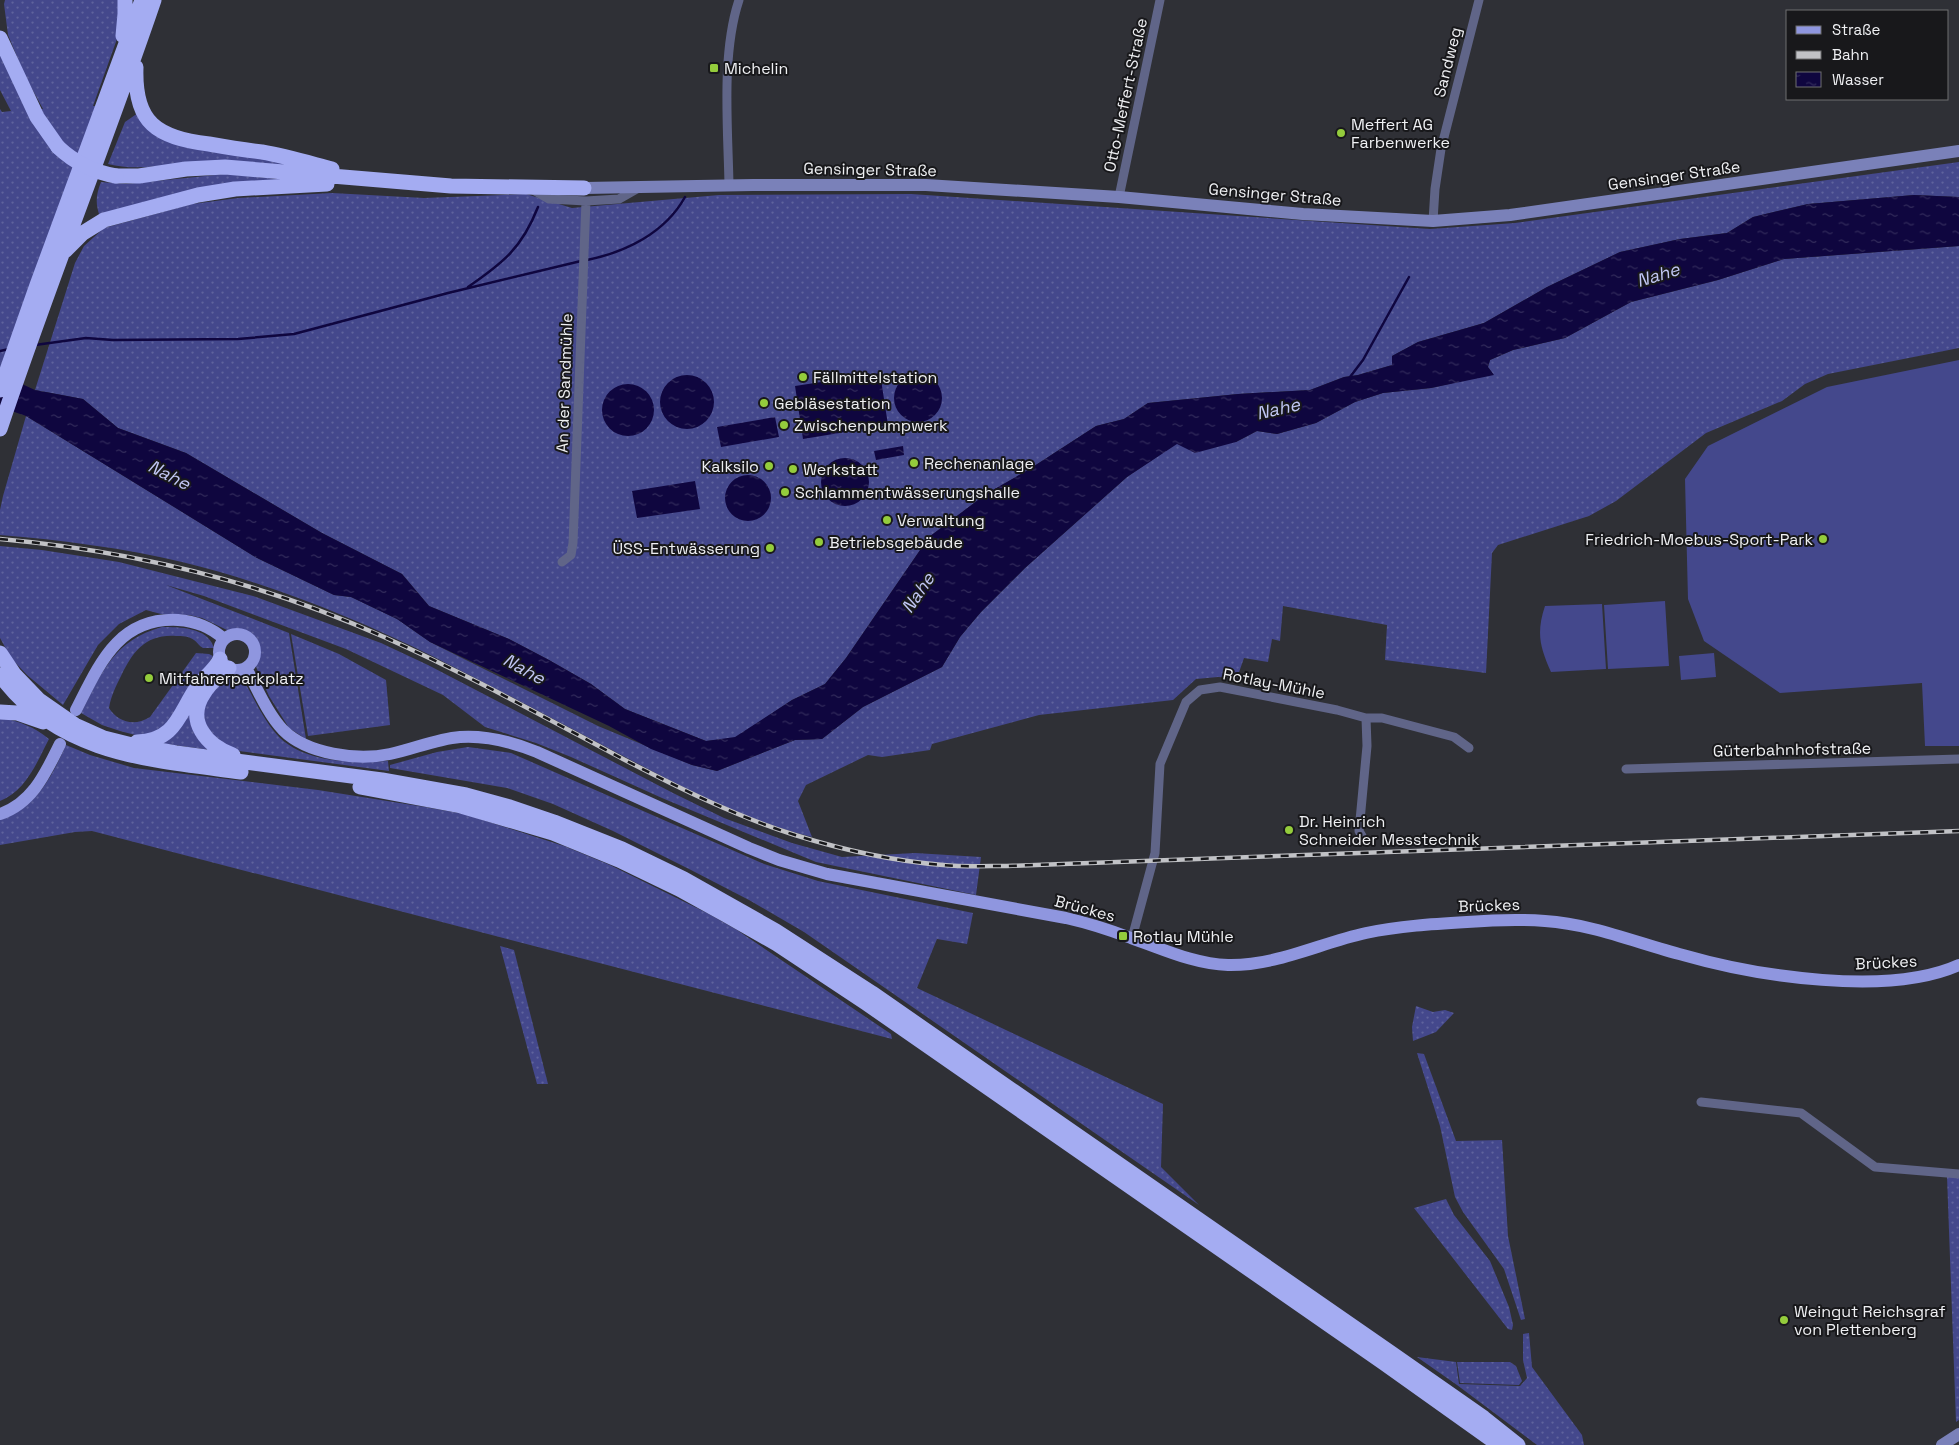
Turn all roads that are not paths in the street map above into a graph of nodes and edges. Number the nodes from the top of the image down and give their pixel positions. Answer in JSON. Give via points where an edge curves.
{"nodes":[{"id":1,"x":125,"y":0,"type":"edge"},
{"id":2,"x":142,"y":0,"type":"edge"},
{"id":3,"x":154,"y":0,"type":"edge"},
{"id":4,"x":739,"y":0,"type":"edge"},
{"id":5,"x":1160,"y":0,"type":"edge"},
{"id":6,"x":1478,"y":0,"type":"edge"},
{"id":7,"x":0,"y":38,"type":"edge"},
{"id":8,"x":137,"y":51,"type":"junction"},
{"id":9,"x":120,"y":63,"type":"junction"},
{"id":10,"x":1959,"y":151,"type":"edge"},
{"id":11,"x":376,"y":181,"type":"junction"},
{"id":12,"x":729,"y":185,"type":"junction"},
{"id":13,"x":585,"y":194,"type":"junction"},
{"id":14,"x":1119,"y":197,"type":"junction"},
{"id":15,"x":1433,"y":221,"type":"junction"},
{"id":16,"x":61,"y":255,"type":"junction"},
{"id":17,"x":43,"y":287,"type":"junction"},
{"id":18,"x":0,"y":390,"type":"edge"},
{"id":19,"x":1,"y":425,"type":"edge"},
{"id":20,"x":562,"y":562,"type":"dead end"},
{"id":21,"x":224,"y":639,"type":"junction"},
{"id":22,"x":0,"y":653,"type":"edge"},
{"id":23,"x":224,"y":664,"type":"junction"},
{"id":24,"x":246,"y":668,"type":"junction"},
{"id":25,"x":0,"y":675,"type":"edge"},
{"id":26,"x":76,"y":710,"type":"dead end"},
{"id":27,"x":0,"y":712,"type":"edge"},
{"id":28,"x":1366,"y":718,"type":"junction"},
{"id":29,"x":56,"y":727,"type":"junction"},
{"id":30,"x":121,"y":742,"type":"junction"},
{"id":31,"x":60,"y":744,"type":"dead end"},
{"id":32,"x":1469,"y":748,"type":"dead end"},
{"id":33,"x":1959,"y":760,"type":"edge"},
{"id":34,"x":253,"y":763,"type":"junction"},
{"id":35,"x":1626,"y":769,"type":"dead end"},
{"id":36,"x":0,"y":814,"type":"edge"},
{"id":37,"x":1362,"y":836,"type":"dead end"},
{"id":38,"x":1132,"y":938,"type":"junction"},
{"id":39,"x":1959,"y":965,"type":"edge"},
{"id":40,"x":1701,"y":1102,"type":"dead end"},
{"id":41,"x":1959,"y":1174,"type":"edge"},
{"id":42,"x":1959,"y":1434,"type":"edge"},
{"id":43,"x":1499,"y":1445,"type":"edge"},
{"id":44,"x":1518,"y":1445,"type":"edge"},
{"id":45,"x":1942,"y":1445,"type":"edge"}],
"edges":[{"from":1,"to":9,"type":"highway"},
{"from":2,"to":9,"type":"highway"},
{"from":3,"to":8,"type":"highway"},
{"from":4,"to":12,"type":"street","via":[[729,55]]},
{"from":5,"to":14,"type":"street","name":"Otto-Meffert-Straße"},
{"from":6,"to":15,"type":"street","name":"Sandweg","via":[[1442,149]]},
{"from":7,"to":11,"type":"highway","bridge":true,"via":[[37,117],[58,147],[99,172],[139,176],[226,167]]},
{"from":8,"to":11,"type":"highway","via":[[135,85],[138,100],[148,119],[164,134],[187,141],[283,155]]},
{"from":8,"to":16,"type":"highway"},
{"from":9,"to":17,"type":"highway"},
{"from":10,"to":15,"type":"street","name":"Gensinger Straße","via":[[1510,214]]},
{"from":11,"to":13,"type":"highway","via":[[530,188]]},
{"from":11,"to":16,"type":"highway","via":[[235,189],[198,195],[99,222]]},
{"from":12,"to":13,"type":"street","name":"Gensinger Straße","via":[[640,187]]},
{"from":12,"to":14,"type":"street","name":"Gensinger Straße","via":[[926,185]]},
{"from":13,"to":20,"type":"street","name":"An der Sandmühle","via":[[572,542],[571,556]]},
{"from":14,"to":15,"type":"street","name":"Gensinger Straße","via":[[1303,214]]},
{"from":16,"to":17,"type":"highway"},
{"from":17,"to":18,"type":"highway"},
{"from":17,"to":19,"type":"highway"},
{"from":21,"to":23,"type":"main road","via":[[219,649]]},
{"from":21,"to":24,"type":"main road","via":[[238,634],[251,641],[254,656]]},
{"from":21,"to":26,"type":"main road","via":[[202,626],[182,620],[153,622],[135,629],[106,654]]},
{"from":22,"to":30,"type":"highway","via":[[25,686],[51,710],[87,731]]},
{"from":23,"to":24,"type":"main road","via":[[238,670]]},
{"from":23,"to":30,"type":"highway","via":[[196,688],[178,720],[162,736]]},
{"from":23,"to":34,"type":"highway","via":[[201,698],[199,723],[204,735],[217,749]]},
{"from":24,"to":38,"type":"main road","name":"Brückes","via":[[282,729],[296,740],[319,750],[372,756],[454,738],[481,737],[509,742],[779,860],[827,874],[1088,923]]},
{"from":25,"to":29,"type":"highway","via":[[23,701]]},
{"from":27,"to":29,"type":"highway","via":[[17,713]]},
{"from":28,"to":32,"type":"street","name":"Rotlay-Mühle","via":[[1382,718],[1454,737]]},
{"from":28,"to":37,"type":"street","via":[[1367,746],[1359,831]]},
{"from":28,"to":38,"type":"street","name":"Rotlay-Mühle","via":[[1220,687],[1200,690],[1192,696],[1186,702],[1160,764],[1155,853]]},
{"from":29,"to":43,"type":"highway","via":[[98,747],[142,758],[366,787],[461,806],[553,833],[679,889],[778,944],[866,1003]]},
{"from":30,"to":34,"type":"highway"},
{"from":31,"to":36,"type":"main road","via":[[31,794],[18,806]]},
{"from":33,"to":35,"type":"street","name":"Güterbahnhofstraße"},
{"from":34,"to":44,"type":"highway","via":[[382,780],[501,804],[554,822],[684,878],[776,931],[872,993],[1383,1347]]},
{"from":38,"to":39,"type":"main road","name":"Brückes","via":[[1211,964],[1247,965],[1390,929],[1520,920],[1583,926],[1710,962],[1795,976],[1860,981],[1902,980]]},
{"from":40,"to":41,"type":"street","via":[[1801,1113],[1875,1167]]},
{"from":42,"to":45,"type":"street"}]}
